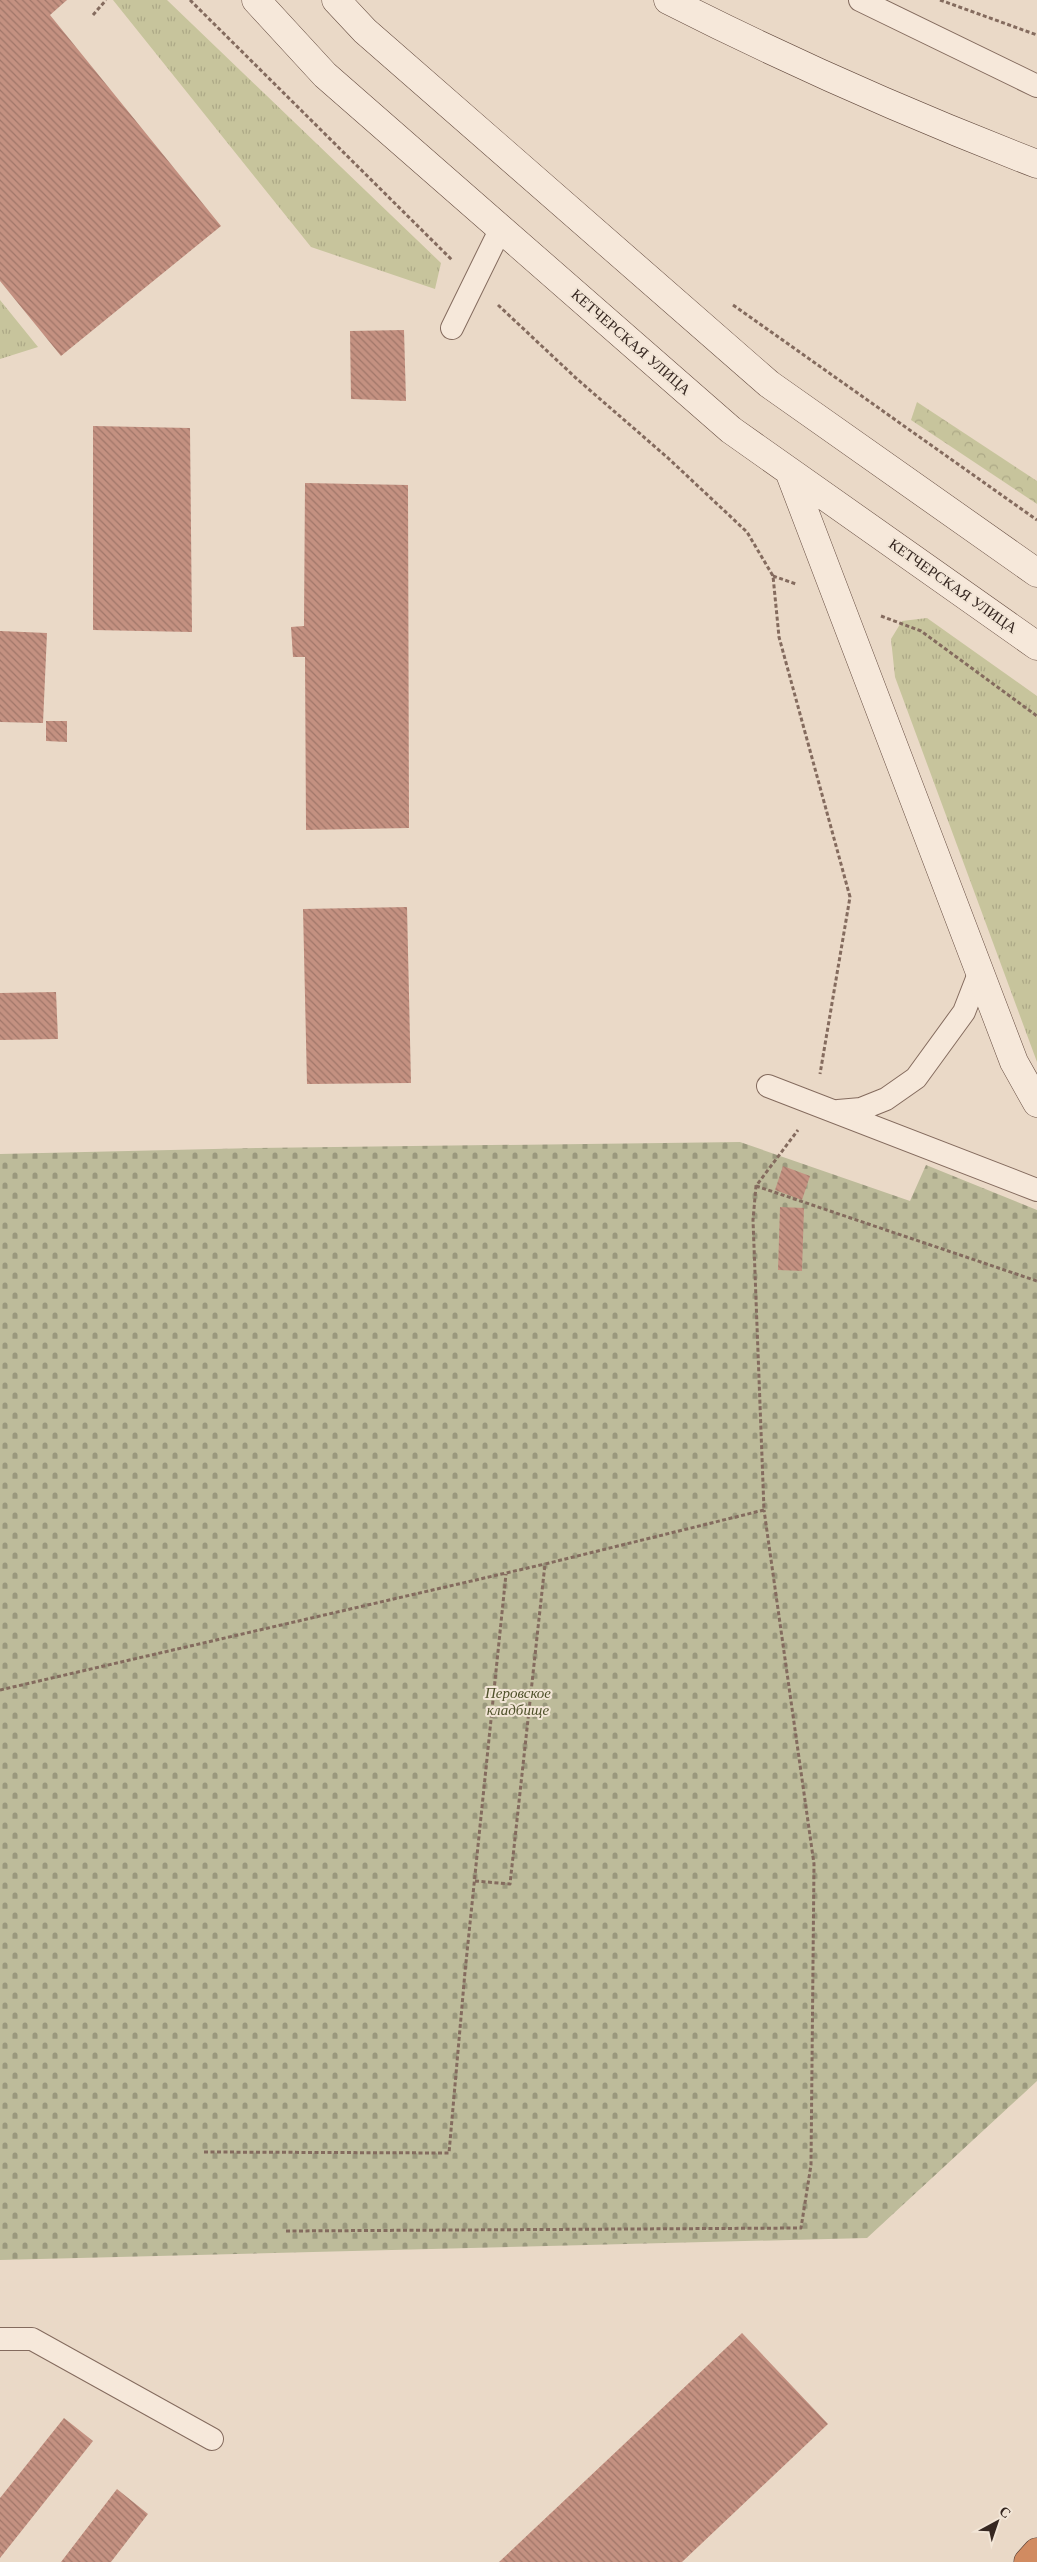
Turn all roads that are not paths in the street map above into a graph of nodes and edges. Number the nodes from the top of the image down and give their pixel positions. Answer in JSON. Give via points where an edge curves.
{"nodes":[{"id":1,"x":256,"y":0,"type":"edge"},
{"id":2,"x":336,"y":0,"type":"edge"},
{"id":3,"x":668,"y":0,"type":"edge"},
{"id":4,"x":860,"y":0,"type":"edge"},
{"id":5,"x":1037,"y":86,"type":"edge"},
{"id":6,"x":1037,"y":164,"type":"edge"},
{"id":7,"x":501,"y":228,"type":"junction"},
{"id":8,"x":452,"y":328,"type":"dead end"},
{"id":9,"x":789,"y":470,"type":"junction"},
{"id":10,"x":1037,"y":573,"type":"edge"},
{"id":11,"x":1037,"y":646,"type":"edge"},
{"id":12,"x":980,"y":972,"type":"junction"},
{"id":13,"x":768,"y":1086,"type":"dead end"},
{"id":14,"x":1037,"y":1103,"type":"edge"},
{"id":15,"x":824,"y":1107,"type":"junction"},
{"id":16,"x":1037,"y":1190,"type":"edge"},
{"id":17,"x":0,"y":2339,"type":"edge"},
{"id":18,"x":212,"y":2439,"type":"dead end"},
{"id":19,"x":1037,"y":2552,"type":"edge"},
{"id":20,"x":1028,"y":2562,"type":"edge"}],
"edges":[{"from":1,"to":7,"type":"main road","name":"КЕТЧЕРСКАЯ УЛИЦА","via":[[325,76]]},
{"from":2,"to":10,"type":"main road","via":[[365,31],[769,384]]},
{"from":3,"to":6,"type":"main road","via":[[737,34]]},
{"from":4,"to":5,"type":"lane"},
{"from":7,"to":8,"type":"lane"},
{"from":7,"to":9,"type":"main road","name":"КЕТЧЕРСКАЯ УЛИЦА","via":[[731,430]]},
{"from":9,"to":11,"type":"main road","name":"КЕТЧЕРСКАЯ УЛИЦА"},
{"from":9,"to":12,"type":"main road"},
{"from":12,"to":14,"type":"main road","via":[[1014,1062]]},
{"from":12,"to":15,"type":"lane","via":[[964,1012],[916,1078],[886,1099],[861,1109]]},
{"from":13,"to":15,"type":"lane"},
{"from":15,"to":16,"type":"lane"},
{"from":17,"to":18,"type":"lane","via":[[32,2339]]},
{"from":19,"to":20,"type":"highway"}]}
